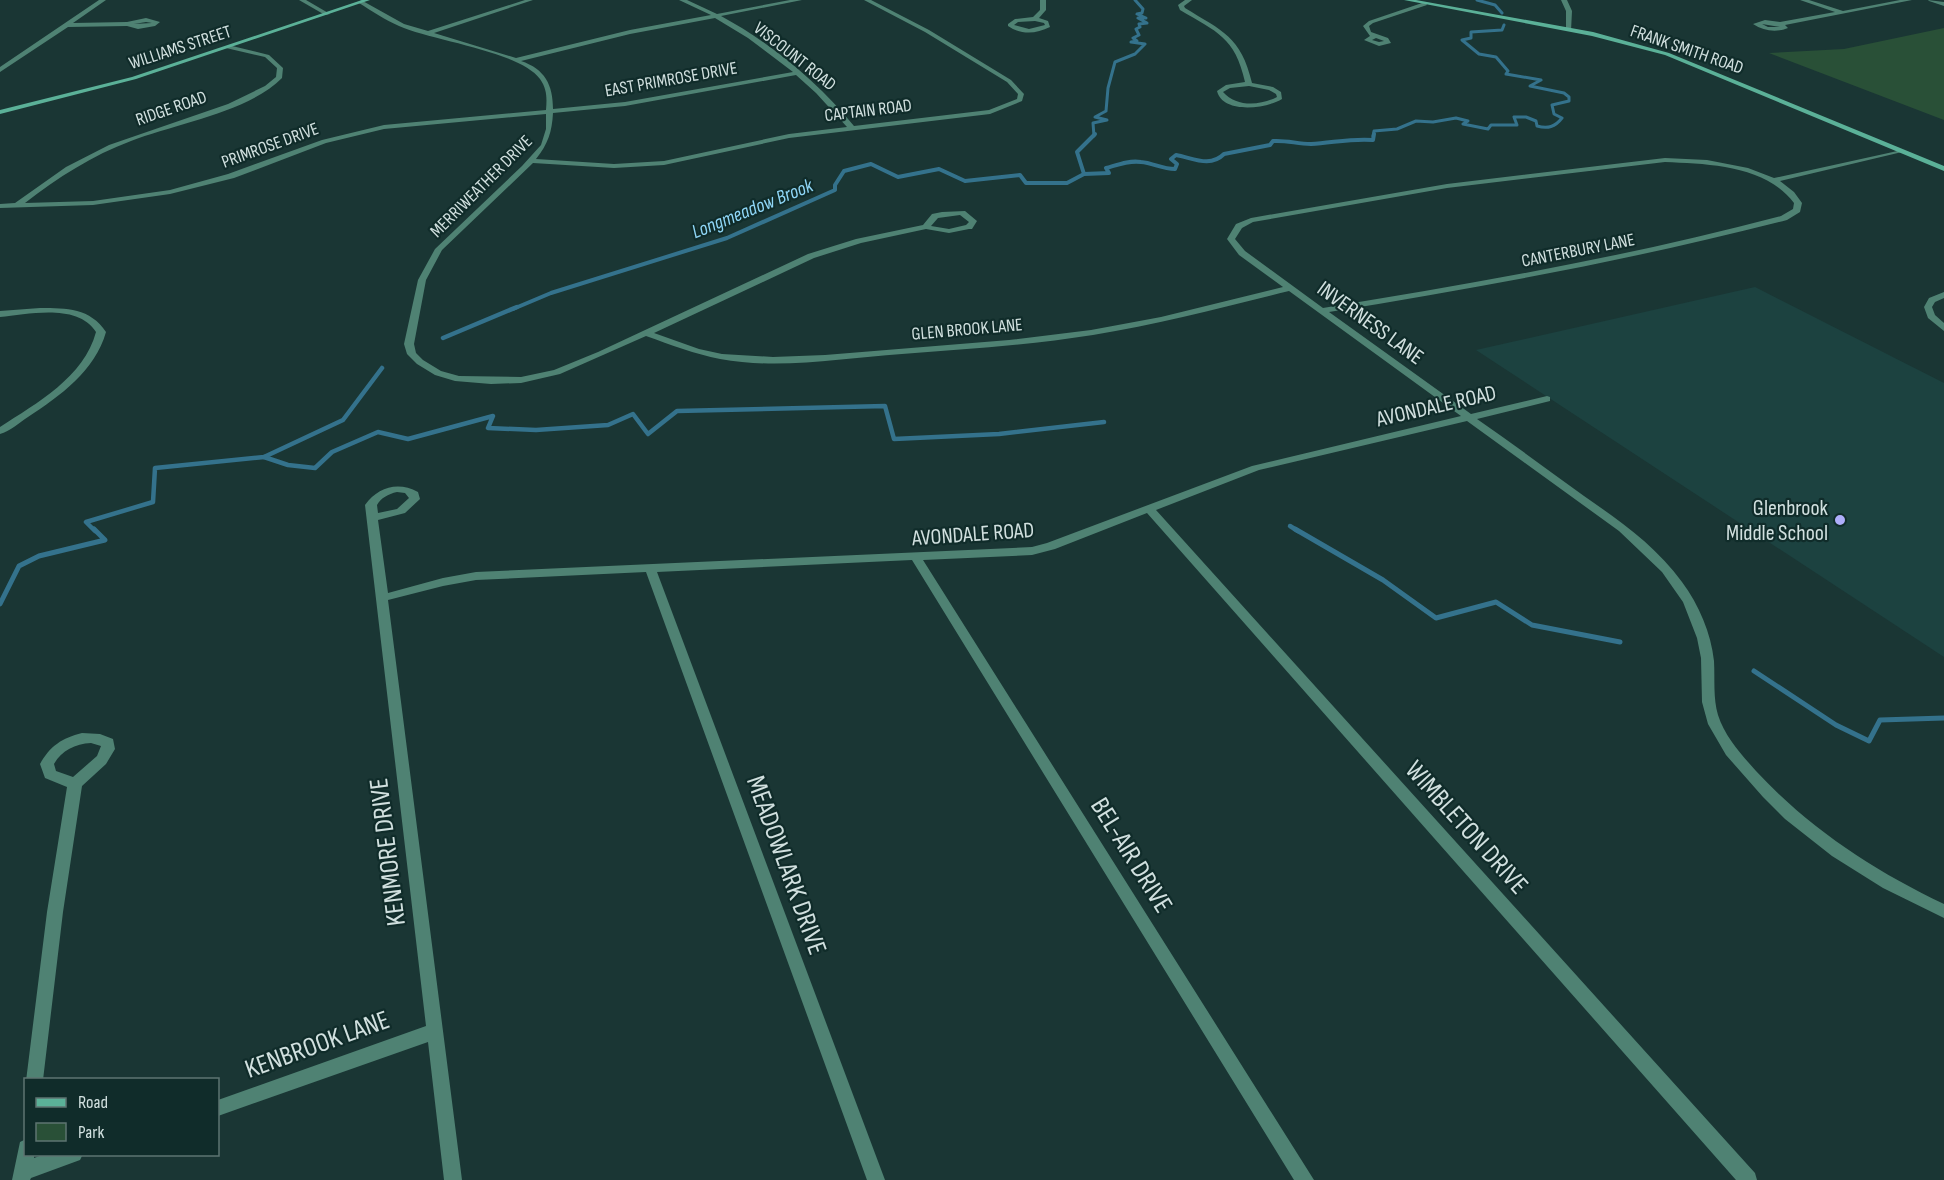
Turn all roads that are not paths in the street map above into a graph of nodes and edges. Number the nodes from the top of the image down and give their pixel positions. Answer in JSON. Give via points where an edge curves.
{"nodes":[{"id":1,"x":103,"y":0,"type":"edge"},
{"id":2,"x":302,"y":0,"type":"edge"},
{"id":3,"x":530,"y":0,"type":"edge"},
{"id":4,"x":682,"y":0,"type":"edge"},
{"id":5,"x":799,"y":0,"type":"edge"},
{"id":6,"x":867,"y":0,"type":"edge"},
{"id":7,"x":1043,"y":0,"type":"edge"},
{"id":8,"x":1189,"y":0,"type":"edge"},
{"id":9,"x":1407,"y":0,"type":"edge"},
{"id":10,"x":1564,"y":0,"type":"edge"},
{"id":11,"x":1803,"y":0,"type":"edge"},
{"id":12,"x":1909,"y":0,"type":"edge"},
{"id":13,"x":1931,"y":0,"type":"edge"},
{"id":14,"x":364,"y":1,"type":"edge"},
{"id":15,"x":1425,"y":4,"type":"junction"},
{"id":16,"x":1944,"y":4,"type":"edge"},
{"id":17,"x":1842,"y":12,"type":"junction"},
{"id":18,"x":327,"y":14,"type":"junction"},
{"id":19,"x":714,"y":15,"type":"junction"},
{"id":20,"x":1035,"y":19,"type":"junction"},
{"id":21,"x":127,"y":24,"type":"dead end"},
{"id":22,"x":1780,"y":24,"type":"dead end"},
{"id":23,"x":65,"y":25,"type":"junction"},
{"id":24,"x":1569,"y":30,"type":"junction"},
{"id":25,"x":427,"y":33,"type":"junction"},
{"id":26,"x":1374,"y":37,"type":"dead end"},
{"id":27,"x":228,"y":47,"type":"junction"},
{"id":28,"x":516,"y":60,"type":"junction"},
{"id":29,"x":0,"y":70,"type":"edge"},
{"id":30,"x":796,"y":73,"type":"junction"},
{"id":31,"x":1249,"y":84,"type":"junction"},
{"id":32,"x":550,"y":111,"type":"junction"},
{"id":33,"x":0,"y":112,"type":"edge"},
{"id":34,"x":851,"y":127,"type":"junction"},
{"id":35,"x":1900,"y":151,"type":"junction"},
{"id":36,"x":531,"y":161,"type":"junction"},
{"id":37,"x":1942,"y":167,"type":"edge"},
{"id":38,"x":1774,"y":180,"type":"junction"},
{"id":39,"x":0,"y":206,"type":"edge"},
{"id":40,"x":16,"y":206,"type":"junction"},
{"id":41,"x":926,"y":227,"type":"junction"},
{"id":42,"x":1290,"y":288,"type":"junction"},
{"id":43,"x":1944,"y":295,"type":"edge"},
{"id":44,"x":1320,"y":311,"type":"junction"},
{"id":45,"x":0,"y":314,"type":"edge"},
{"id":46,"x":1944,"y":328,"type":"edge"},
{"id":47,"x":646,"y":333,"type":"junction"},
{"id":48,"x":1547,"y":399,"type":"dead end"},
{"id":49,"x":1468,"y":418,"type":"junction"},
{"id":50,"x":0,"y":431,"type":"edge"},
{"id":51,"x":1148,"y":508,"type":"junction"},
{"id":52,"x":373,"y":518,"type":"dead end"},
{"id":53,"x":916,"y":557,"type":"junction"},
{"id":54,"x":650,"y":568,"type":"junction"},
{"id":55,"x":382,"y":598,"type":"junction"},
{"id":56,"x":75,"y":784,"type":"dead end"},
{"id":57,"x":1944,"y":911,"type":"edge"},
{"id":58,"x":435,"y":1031,"type":"junction"},
{"id":59,"x":34,"y":1078,"type":"edge"},
{"id":60,"x":219,"y":1108,"type":"edge"},
{"id":61,"x":25,"y":1156,"type":"edge"},
{"id":62,"x":71,"y":1156,"type":"edge"},
{"id":63,"x":22,"y":1175,"type":"edge"},
{"id":64,"x":453,"y":1180,"type":"edge"},
{"id":65,"x":876,"y":1180,"type":"edge"},
{"id":66,"x":1305,"y":1180,"type":"edge"},
{"id":67,"x":1748,"y":1180,"type":"edge"}],
"edges":[{"from":1,"to":23,"type":"street"},
{"from":2,"to":18,"type":"street"},
{"from":3,"to":25,"type":"street"},
{"from":4,"to":19,"type":"street","name":"VISCOUNT ROAD"},
{"from":5,"to":19,"type":"street"},
{"from":6,"to":34,"type":"street","name":"CAPTAIN ROAD","via":[[967,54],[1016,86],[1022,96],[1015,104],[990,112]]},
{"from":7,"to":20,"type":"street","via":[[1043,10]]},
{"from":8,"to":31,"type":"street","via":[[1181,5],[1182,9],[1236,46],[1246,64]]},
{"from":9,"to":15,"type":"street","name":"FRANK SMITH ROAD"},
{"from":10,"to":24,"type":"street","via":[[1569,11]]},
{"from":11,"to":17,"type":"street"},
{"from":12,"to":17,"type":"street"},
{"from":13,"to":16,"type":"street"},
{"from":14,"to":18,"type":"street","name":"WILLIAMS STREET"},
{"from":14,"to":25,"type":"street","name":"MERRIWEATHER DRIVE","via":[[394,22]]},
{"from":15,"to":24,"type":"street","name":"FRANK SMITH ROAD"},
{"from":15,"to":26,"type":"street","via":[[1371,22],[1366,29]]},
{"from":17,"to":22,"type":"street"},
{"from":18,"to":27,"type":"street","name":"WILLIAMS STREET"},
{"from":19,"to":28,"type":"street"},
{"from":19,"to":30,"type":"street","name":"VISCOUNT ROAD"},
{"from":20,"to":20,"type":"street","via":[[1017,20],[1010,25],[1030,31],[1048,26]]},
{"from":21,"to":23,"type":"street"},
{"from":23,"to":29,"type":"street"},
{"from":24,"to":35,"type":"street","name":"FRANK SMITH ROAD","via":[[1628,42],[1681,59]]},
{"from":25,"to":28,"type":"street","name":"MERRIWEATHER DRIVE"},
{"from":27,"to":33,"type":"street","name":"WILLIAMS STREET","via":[[124,81]]},
{"from":27,"to":40,"type":"street","name":"RIDGE ROAD","via":[[271,58],[280,68],[279,78],[254,96],[143,133],[98,153],[55,177]]},
{"from":28,"to":32,"type":"street","name":"MERRIWEATHER DRIVE","via":[[530,66],[544,80],[550,92]]},
{"from":30,"to":32,"type":"street","name":"EAST PRIMROSE DRIVE","via":[[638,102]]},
{"from":30,"to":34,"type":"street","name":"VISCOUNT ROAD","via":[[829,101]]},
{"from":31,"to":31,"type":"street","via":[[1228,86],[1219,92],[1228,100],[1249,105],[1265,104],[1281,96],[1276,90]]},
{"from":32,"to":36,"type":"street","name":"MERRIWEATHER DRIVE","via":[[546,141]]},
{"from":32,"to":40,"type":"street","name":"PRIMROSE DRIVE","via":[[380,128],[324,141],[231,176],[180,190],[101,202]]},
{"from":34,"to":36,"type":"street","name":"CAPTAIN ROAD","via":[[644,165]]},
{"from":35,"to":37,"type":"street","name":"FRANK SMITH ROAD"},
{"from":35,"to":38,"type":"street"},
{"from":36,"to":47,"type":"street","name":"MERRIWEATHER DRIVE","via":[[433,259],[422,280],[411,327],[412,354],[429,368],[458,379],[514,381],[573,366]]},
{"from":38,"to":42,"type":"street","name":"INVERNESS LANE","via":[[1716,163],[1656,161],[1382,196],[1270,215],[1239,226],[1232,237],[1234,245]]},
{"from":38,"to":44,"type":"street","name":"CANTERBURY LANE","via":[[1798,203],[1797,210],[1784,219],[1525,278]]},
{"from":39,"to":40,"type":"street","name":"PRIMROSE DRIVE"},
{"from":41,"to":41,"type":"street","name":"MERRIWEATHER DRIVE","via":[[935,216],[948,213],[966,214],[973,221],[969,227],[954,230]]},
{"from":41,"to":47,"type":"street","name":"MERRIWEATHER DRIVE","via":[[812,256]]},
{"from":42,"to":44,"type":"street","name":"INVERNESS LANE"},
{"from":42,"to":47,"type":"street","name":"GLEN BROOK LANE","via":[[1098,331],[989,345],[804,358],[721,356]]},
{"from":43,"to":46,"type":"street","via":[[1932,300],[1928,307],[1931,316]]},
{"from":44,"to":49,"type":"street","name":"INVERNESS LANE"},
{"from":45,"to":50,"type":"street","via":[[74,312],[87,316],[101,332],[92,355],[80,370]]},
{"from":48,"to":49,"type":"street","name":"AVONDALE ROAD"},
{"from":49,"to":51,"type":"street","name":"AVONDALE ROAD","via":[[1263,466]]},
{"from":49,"to":57,"type":"street","name":"INVERNESS LANE","via":[[1623,529],[1672,575],[1699,624],[1707,659],[1708,702],[1717,730],[1762,788],[1792,818],[1841,855],[1880,880]]},
{"from":51,"to":53,"type":"street","name":"AVONDALE ROAD","via":[[1042,549]]},
{"from":51,"to":67,"type":"street","name":"WIMBLETON DRIVE"},
{"from":52,"to":55,"type":"street","name":"KENMORE DRIVE"},
{"from":53,"to":54,"type":"street","name":"AVONDALE ROAD"},
{"from":53,"to":66,"type":"street","name":"BEL-AIR DRIVE"},
{"from":54,"to":55,"type":"street","name":"AVONDALE ROAD","via":[[467,577]]},
{"from":54,"to":65,"type":"street","name":"MEADOWLARK DRIVE"},
{"from":55,"to":58,"type":"street","name":"KENMORE DRIVE"},
{"from":56,"to":59,"type":"street"},
{"from":58,"to":60,"type":"street","name":"KENBROOK LANE"},
{"from":58,"to":64,"type":"street","name":"KENMORE DRIVE"},
{"from":61,"to":63,"type":"street"},
{"from":62,"to":63,"type":"street"}]}
